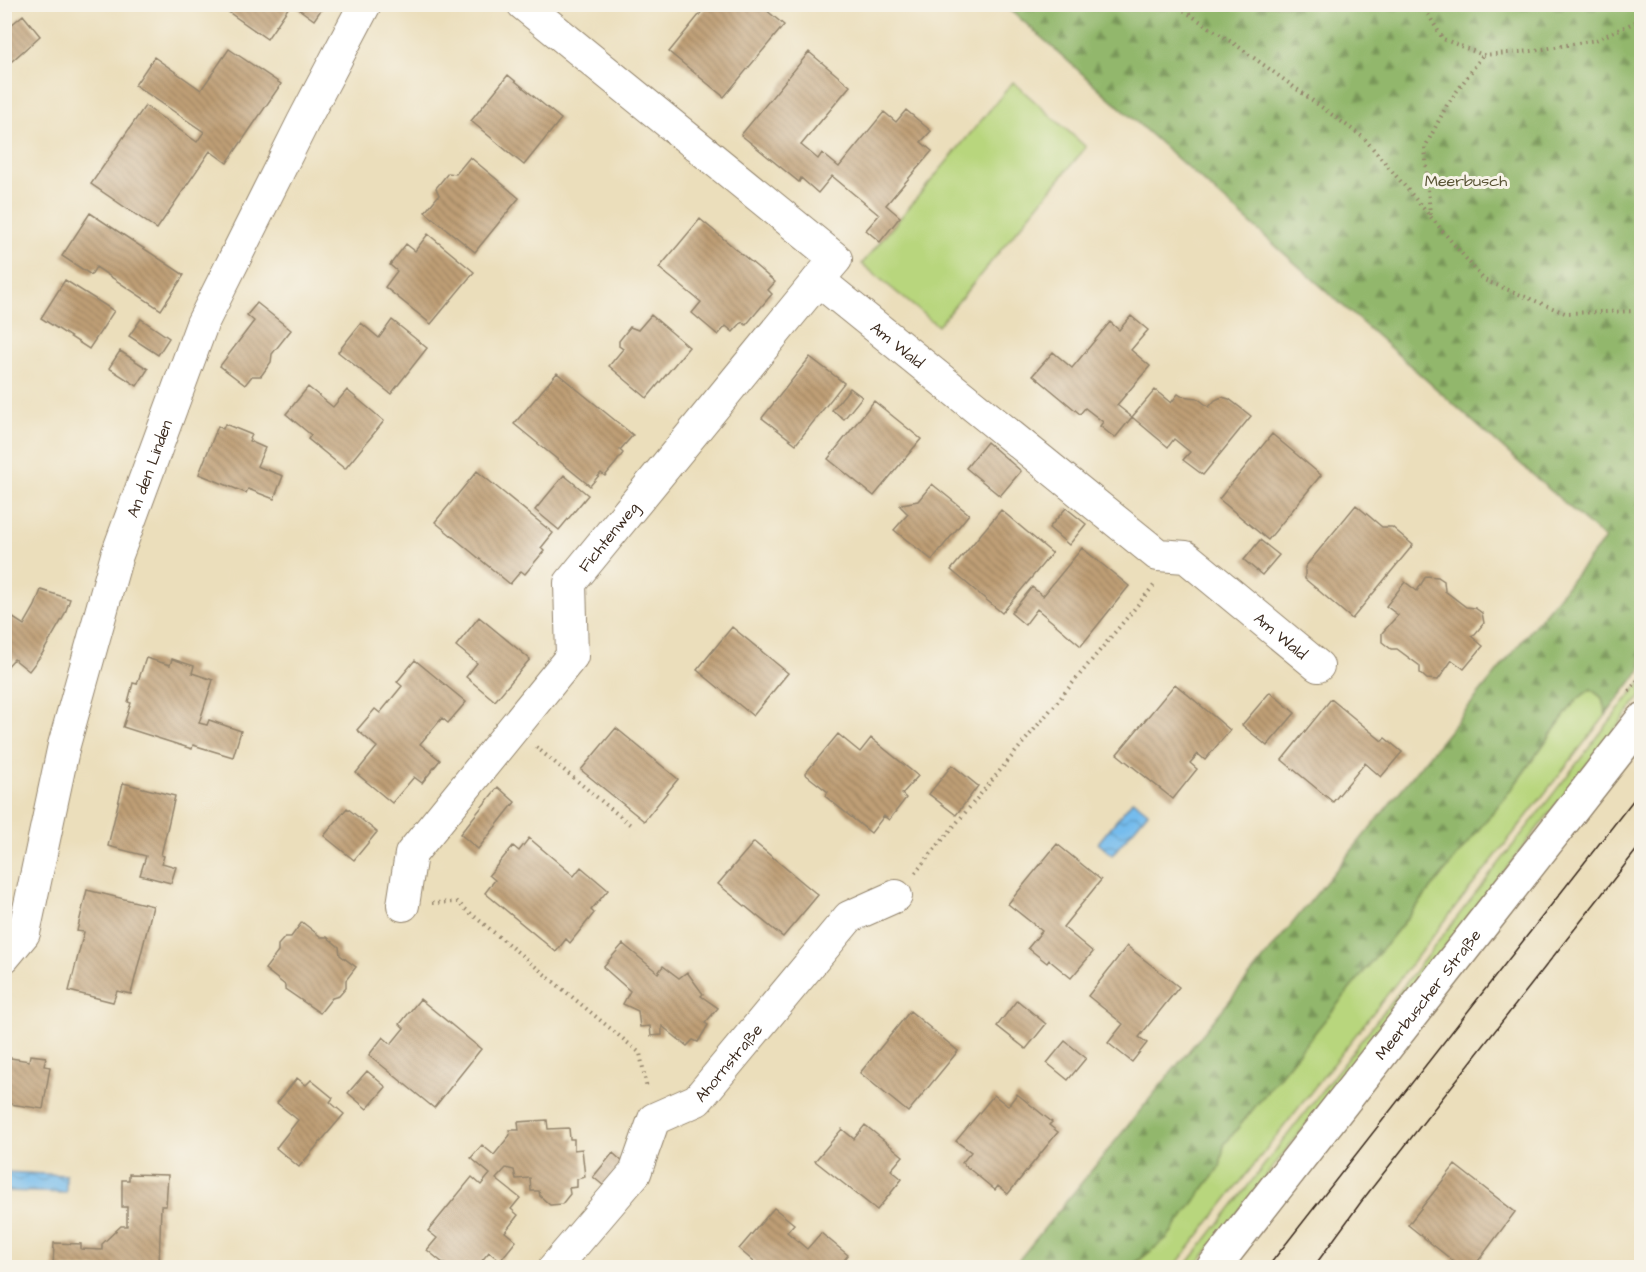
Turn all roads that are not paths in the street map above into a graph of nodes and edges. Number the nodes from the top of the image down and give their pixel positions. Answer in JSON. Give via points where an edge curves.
{"nodes":[{"id":1,"x":365,"y":4,"type":"edge"},
{"id":2,"x":523,"y":4,"type":"edge"},
{"id":3,"x":818,"y":280,"type":"junction"},
{"id":4,"x":1318,"y":666,"type":"dead end"},
{"id":5,"x":1641,"y":720,"type":"edge"},
{"id":6,"x":896,"y":896,"type":"road end"},
{"id":7,"x":403,"y":905,"type":"road end"},
{"id":8,"x":4,"y":957,"type":"edge"},
{"id":9,"x":554,"y":1268,"type":"edge"},
{"id":10,"x":1213,"y":1268,"type":"edge"}],
"edges":[{"from":1,"to":8,"type":"street","name":"An den Linden","via":[[202,324],[117,555],[64,745],[24,933]]},
{"from":2,"to":3,"type":"street","via":[[836,259]]},
{"from":3,"to":4,"type":"street","name":"Am Wald","via":[[1158,555],[1186,557]]},
{"from":3,"to":7,"type":"street","name":"Fichtenweg","via":[[570,583],[572,656],[411,854]]},
{"from":5,"to":10,"type":"main road","name":"Meerbuscher Straße"},
{"from":6,"to":9,"type":"street","name":"Ahornstraße","via":[[849,917],[697,1100],[654,1119],[635,1173]]}]}
